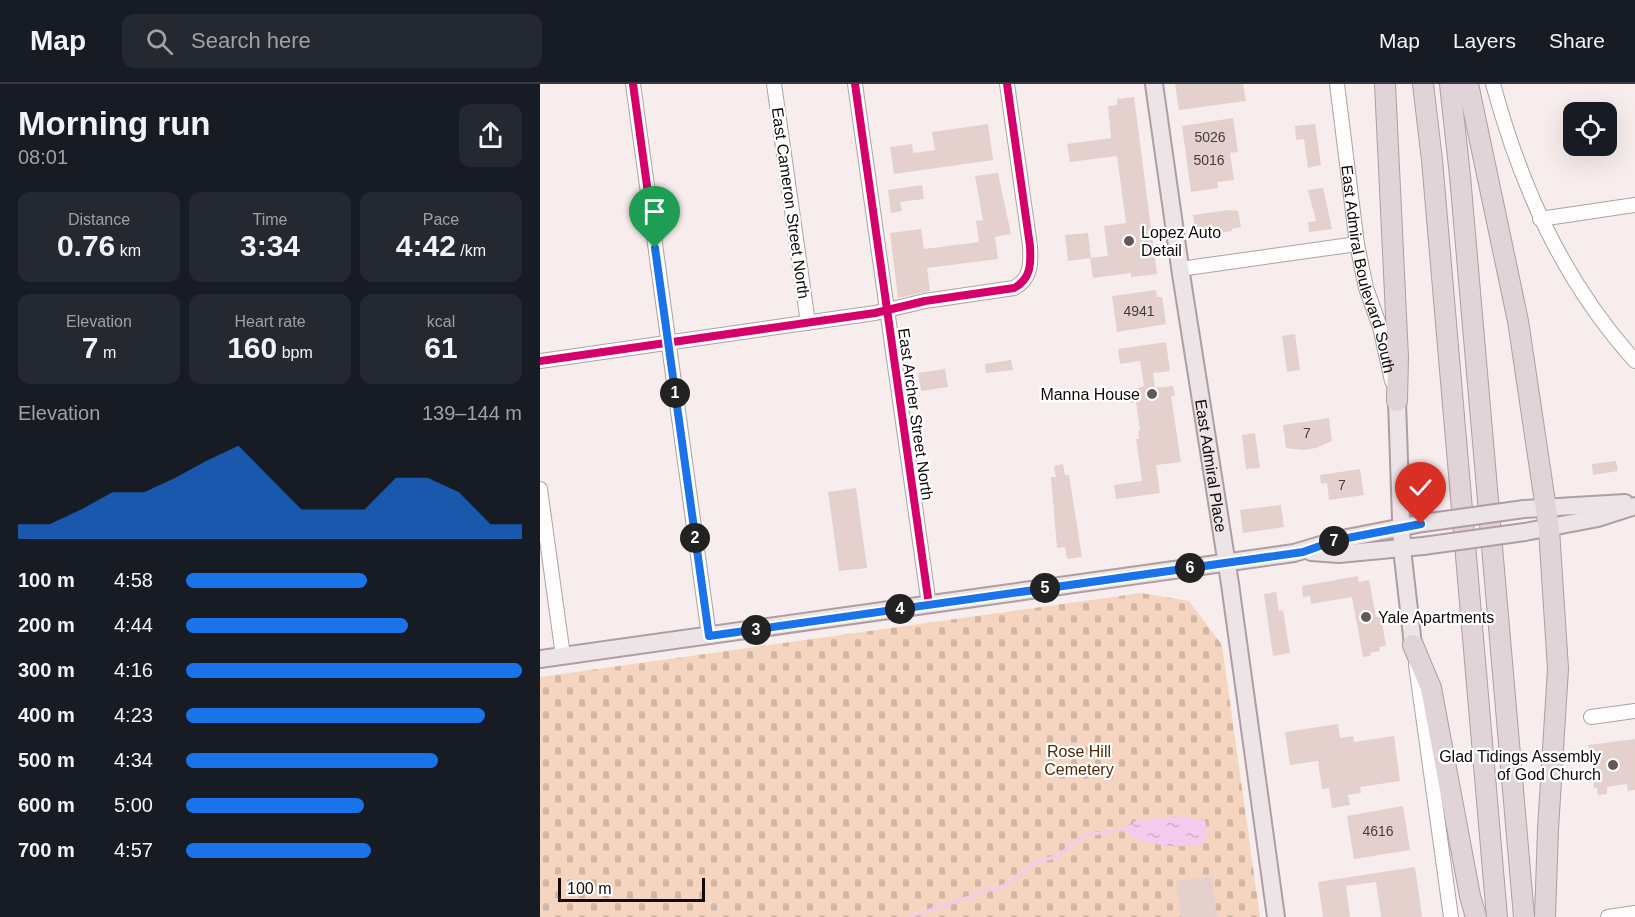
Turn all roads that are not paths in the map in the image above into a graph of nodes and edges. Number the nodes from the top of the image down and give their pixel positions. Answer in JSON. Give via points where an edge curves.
{"nodes":[{"id":1,"x":633,"y":84,"type":"edge"},
{"id":2,"x":774,"y":84,"type":"edge"},
{"id":3,"x":855,"y":84,"type":"edge"},
{"id":4,"x":1007,"y":84,"type":"edge"},
{"id":5,"x":1154,"y":84,"type":"edge"},
{"id":6,"x":1337,"y":84,"type":"edge"},
{"id":7,"x":1385,"y":84,"type":"edge"},
{"id":8,"x":1423,"y":84,"type":"edge"},
{"id":9,"x":1450,"y":84,"type":"edge"},
{"id":10,"x":1468,"y":84,"type":"edge"},
{"id":11,"x":1493,"y":84,"type":"edge"},
{"id":12,"x":1635,"y":205,"type":"edge"},
{"id":13,"x":1540,"y":219,"type":"junction"},
{"id":14,"x":1357,"y":244,"type":"junction"},
{"id":15,"x":1180,"y":269,"type":"junction"},
{"id":16,"x":888,"y":310,"type":"junction"},
{"id":17,"x":808,"y":323,"type":"junction"},
{"id":18,"x":668,"y":343,"type":"junction"},
{"id":19,"x":540,"y":361,"type":"edge"},
{"id":20,"x":1635,"y":361,"type":"edge"},
{"id":21,"x":1397,"y":401,"type":"junction"},
{"id":22,"x":540,"y":489,"type":"edge"},
{"id":23,"x":1635,"y":504,"type":"edge"},
{"id":24,"x":1546,"y":506,"type":"junction"},
{"id":25,"x":1401,"y":527,"type":"junction"},
{"id":26,"x":1549,"y":529,"type":"junction"},
{"id":27,"x":1402,"y":549,"type":"junction"},
{"id":28,"x":1303,"y":552,"type":"junction"},
{"id":29,"x":1227,"y":563,"type":"junction"},
{"id":30,"x":929,"y":605,"type":"junction"},
{"id":31,"x":709,"y":636,"type":"junction"},
{"id":32,"x":1413,"y":645,"type":"junction"},
{"id":33,"x":563,"y":656,"type":"junction"},
{"id":34,"x":540,"y":659,"type":"edge"},
{"id":35,"x":1635,"y":711,"type":"edge"},
{"id":36,"x":1591,"y":717,"type":"dead end"},
{"id":37,"x":1635,"y":913,"type":"edge"},
{"id":38,"x":1276,"y":917,"type":"edge"},
{"id":39,"x":1451,"y":917,"type":"edge"},
{"id":40,"x":1476,"y":917,"type":"edge"},
{"id":41,"x":1497,"y":917,"type":"edge"},
{"id":42,"x":1524,"y":917,"type":"edge"},
{"id":43,"x":1545,"y":917,"type":"edge"},
{"id":44,"x":1608,"y":917,"type":"edge"}],
"edges":[{"from":1,"to":18,"type":"street"},
{"from":2,"to":17,"type":"street","name":"East Cameron Street North"},
{"from":3,"to":16,"type":"street","name":"East Archer Street North"},
{"from":4,"to":16,"type":"street","via":[[1030,246],[1027,278],[1014,288]]},
{"from":5,"to":15,"type":"main road","name":"East Admiral Place"},
{"from":6,"to":14,"type":"street","name":"East Admiral Boulevard South"},
{"from":7,"to":21,"type":"highway"},
{"from":8,"to":41,"type":"highway"},
{"from":9,"to":42,"type":"highway"},
{"from":10,"to":24,"type":"highway","via":[[1518,321]]},
{"from":11,"to":13,"type":"street","via":[[1520,174]]},
{"from":12,"to":13,"type":"street"},
{"from":13,"to":20,"type":"street","via":[[1581,292]]},
{"from":14,"to":15,"type":"street"},
{"from":14,"to":21,"type":"street","name":"East Admiral Boulevard South"},
{"from":15,"to":29,"type":"main road","name":"East Admiral Place"},
{"from":16,"to":17,"type":"street"},
{"from":16,"to":30,"type":"street","name":"East Archer Street North"},
{"from":17,"to":18,"type":"street"},
{"from":18,"to":19,"type":"street"},
{"from":18,"to":31,"type":"street"},
{"from":21,"to":25,"type":"main road","name":"East Admiral Boulevard South"},
{"from":22,"to":33,"type":"street"},
{"from":23,"to":24,"type":"main road"},
{"from":23,"to":26,"type":"main road"},
{"from":24,"to":25,"type":"main road","bridge":true},
{"from":24,"to":26,"type":"highway"},
{"from":25,"to":27,"type":"main road","name":"East Admiral Boulevard South"},
{"from":25,"to":28,"type":"main road","via":[[1337,540]]},
{"from":26,"to":27,"type":"main road","bridge":true},
{"from":26,"to":43,"type":"highway","via":[[1558,669]]},
{"from":27,"to":28,"type":"main road","via":[[1339,554]]},
{"from":27,"to":32,"type":"main road","name":"East Admiral Boulevard South"},
{"from":28,"to":29,"type":"main road"},
{"from":29,"to":30,"type":"main road"},
{"from":29,"to":38,"type":"main road","name":"East Admiral Place"},
{"from":30,"to":31,"type":"main road"},
{"from":31,"to":33,"type":"main road"},
{"from":32,"to":39,"type":"street","name":"East Admiral Boulevard South"},
{"from":32,"to":40,"type":"highway","via":[[1431,688]]},
{"from":33,"to":34,"type":"main road"},
{"from":35,"to":36,"type":"street"},
{"from":37,"to":44,"type":"street"}]}
